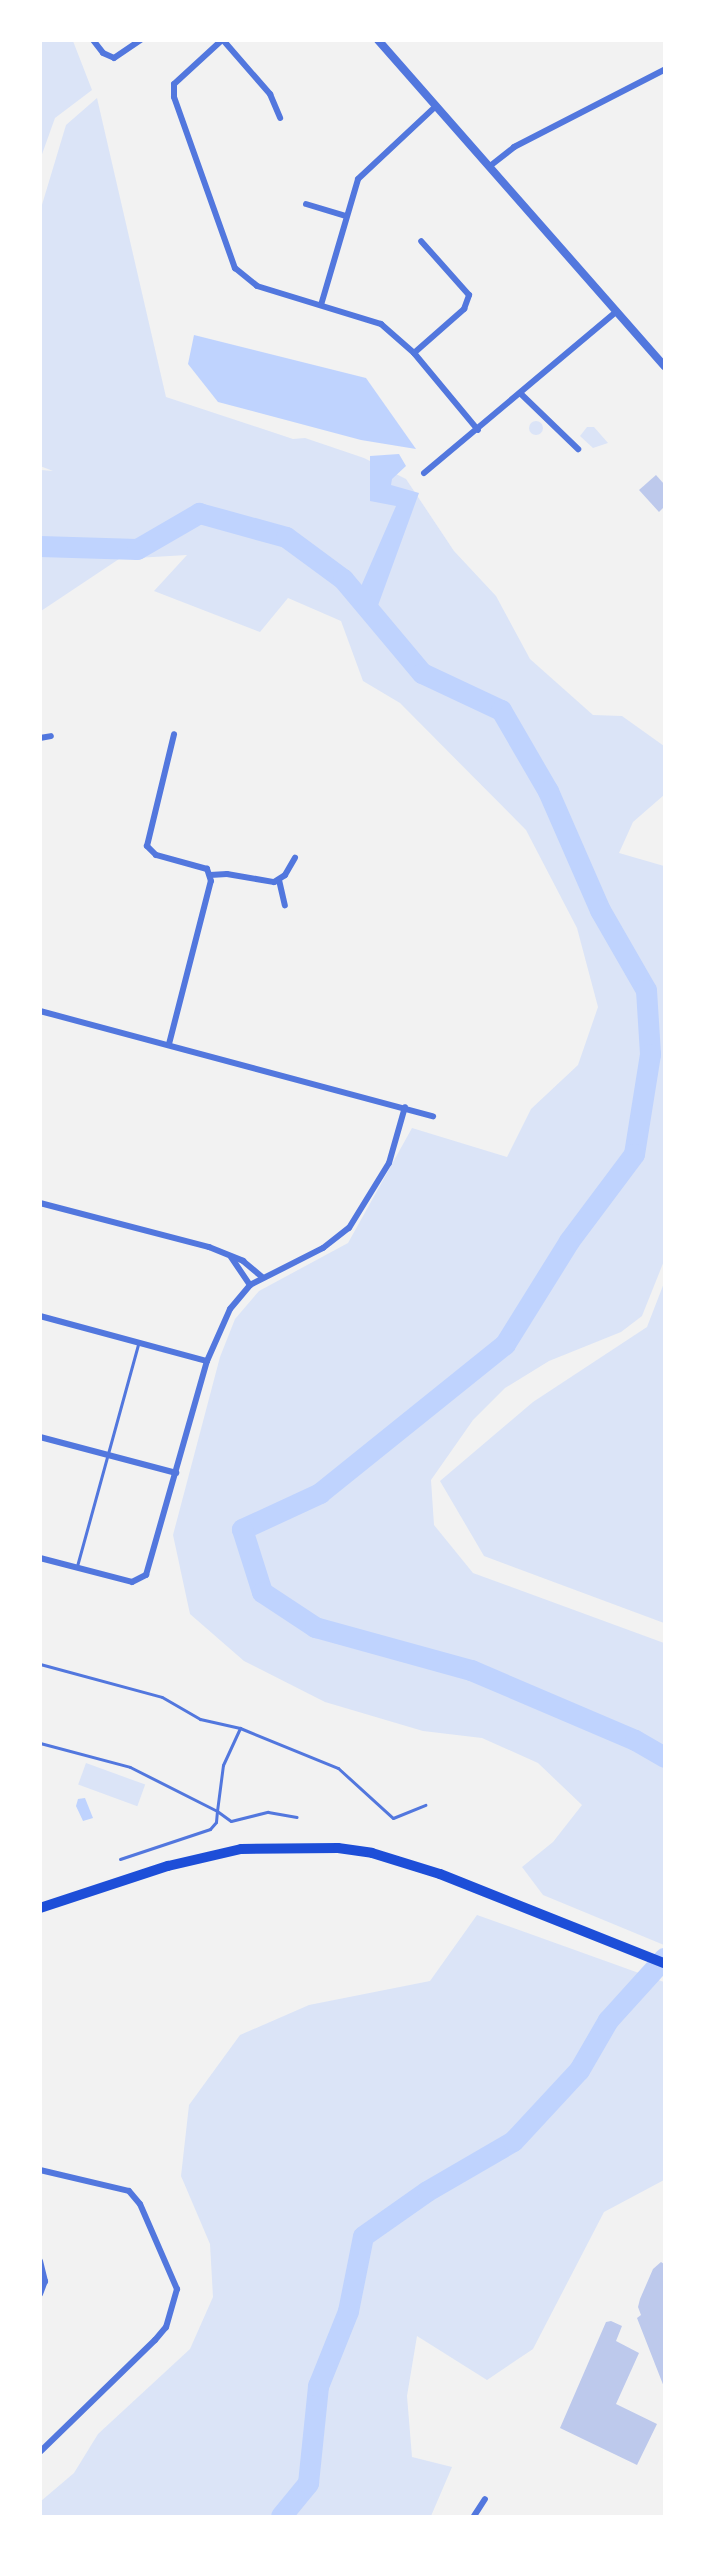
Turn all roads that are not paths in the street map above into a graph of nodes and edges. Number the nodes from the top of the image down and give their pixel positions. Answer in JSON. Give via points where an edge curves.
{"nodes":[{"id":1,"x":93,"y":40,"type":"edge"},
{"id":2,"x":141,"y":40,"type":"edge"},
{"id":3,"x":222,"y":40,"type":"edge"},
{"id":4,"x":378,"y":40,"type":"edge"},
{"id":5,"x":664,"y":70,"type":"edge"},
{"id":6,"x":436,"y":106,"type":"junction"},
{"id":7,"x":280,"y":118,"type":"dead end"},
{"id":8,"x":490,"y":166,"type":"junction"},
{"id":9,"x":306,"y":204,"type":"dead end"},
{"id":10,"x":346,"y":216,"type":"junction"},
{"id":11,"x":421,"y":241,"type":"dead end"},
{"id":12,"x":321,"y":305,"type":"junction"},
{"id":13,"x":616,"y":312,"type":"junction"},
{"id":14,"x":414,"y":353,"type":"junction"},
{"id":15,"x":664,"y":366,"type":"edge"},
{"id":16,"x":520,"y":393,"type":"junction"},
{"id":17,"x":478,"y":430,"type":"junction"},
{"id":18,"x":578,"y":448,"type":"dead end"},
{"id":19,"x":424,"y":473,"type":"dead end"},
{"id":20,"x":174,"y":734,"type":"dead end"},
{"id":21,"x":51,"y":736,"type":"dead end"},
{"id":22,"x":40,"y":738,"type":"edge"},
{"id":23,"x":295,"y":858,"type":"dead end"},
{"id":24,"x":210,"y":876,"type":"junction"},
{"id":25,"x":279,"y":880,"type":"junction"},
{"id":26,"x":285,"y":905,"type":"dead end"},
{"id":27,"x":40,"y":1011,"type":"edge"},
{"id":28,"x":169,"y":1044,"type":"junction"},
{"id":29,"x":405,"y":1107,"type":"junction"},
{"id":30,"x":433,"y":1116,"type":"dead end"},
{"id":31,"x":40,"y":1203,"type":"edge"},
{"id":32,"x":231,"y":1257,"type":"junction"},
{"id":33,"x":262,"y":1277,"type":"junction"},
{"id":34,"x":250,"y":1285,"type":"junction"},
{"id":35,"x":40,"y":1316,"type":"edge"},
{"id":36,"x":138,"y":1342,"type":"junction"},
{"id":37,"x":207,"y":1361,"type":"junction"},
{"id":38,"x":40,"y":1437,"type":"edge"},
{"id":39,"x":108,"y":1455,"type":"junction"},
{"id":40,"x":176,"y":1473,"type":"junction"},
{"id":41,"x":40,"y":1558,"type":"edge"},
{"id":42,"x":77,"y":1568,"type":"junction"},
{"id":43,"x":40,"y":1665,"type":"edge"},
{"id":44,"x":240,"y":1728,"type":"junction"},
{"id":45,"x":40,"y":1743,"type":"edge"},
{"id":46,"x":426,"y":1805,"type":"dead end"},
{"id":47,"x":217,"y":1811,"type":"junction"},
{"id":48,"x":297,"y":1817,"type":"dead end"},
{"id":49,"x":120,"y":1859,"type":"dead end"},
{"id":50,"x":41,"y":1909,"type":"edge"},
{"id":51,"x":664,"y":1963,"type":"edge"},
{"id":52,"x":40,"y":2170,"type":"edge"},
{"id":53,"x":40,"y":2261,"type":"edge"},
{"id":54,"x":40,"y":2294,"type":"edge"},
{"id":55,"x":40,"y":2452,"type":"edge"},
{"id":56,"x":485,"y":2499,"type":"dead end"},
{"id":57,"x":474,"y":2517,"type":"edge"}],
"edges":[{"from":1,"to":2,"type":"street","via":[[103,53],[114,58]]},
{"from":3,"to":7,"type":"street","via":[[270,94]]},
{"from":3,"to":12,"type":"street","via":[[174,84],[174,98],[229,253],[235,268],[251,282]]},
{"from":4,"to":6,"type":"street"},
{"from":5,"to":8,"type":"street","via":[[514,147]]},
{"from":6,"to":8,"type":"street"},
{"from":6,"to":10,"type":"street","via":[[362,171]]},
{"from":8,"to":13,"type":"street"},
{"from":9,"to":10,"type":"street"},
{"from":10,"to":12,"type":"street"},
{"from":11,"to":14,"type":"street","via":[[469,295],[464,309]]},
{"from":12,"to":14,"type":"street","via":[[381,324]]},
{"from":13,"to":15,"type":"street"},
{"from":13,"to":16,"type":"street"},
{"from":14,"to":17,"type":"street"},
{"from":16,"to":17,"type":"street"},
{"from":16,"to":18,"type":"street"},
{"from":17,"to":19,"type":"street"},
{"from":20,"to":24,"type":"street","via":[[147,846],[156,855],[201,867]]},
{"from":21,"to":22,"type":"street"},
{"from":23,"to":25,"type":"street"},
{"from":24,"to":25,"type":"street","via":[[227,874],[266,883]]},
{"from":24,"to":28,"type":"street"},
{"from":25,"to":26,"type":"street"},
{"from":27,"to":28,"type":"street"},
{"from":28,"to":29,"type":"street"},
{"from":29,"to":30,"type":"street"},
{"from":29,"to":33,"type":"street","via":[[389,1162],[349,1228],[323,1248]]},
{"from":31,"to":32,"type":"street","via":[[209,1247]]},
{"from":32,"to":33,"type":"street"},
{"from":32,"to":34,"type":"street"},
{"from":33,"to":34,"type":"street"},
{"from":34,"to":37,"type":"street","via":[[230,1309]]},
{"from":35,"to":36,"type":"street"},
{"from":36,"to":37,"type":"street"},
{"from":36,"to":39,"type":"lane"},
{"from":37,"to":40,"type":"street"},
{"from":38,"to":39,"type":"street"},
{"from":39,"to":40,"type":"street"},
{"from":39,"to":42,"type":"lane"},
{"from":40,"to":42,"type":"street","via":[[146,1575],[132,1582]]},
{"from":41,"to":42,"type":"street"},
{"from":43,"to":44,"type":"lane","via":[[162,1697],[200,1719]]},
{"from":44,"to":46,"type":"lane","via":[[338,1768],[393,1818]]},
{"from":44,"to":47,"type":"lane","via":[[223,1765]]},
{"from":45,"to":47,"type":"lane","via":[[130,1767]]},
{"from":47,"to":48,"type":"lane","via":[[231,1821],[268,1812]]},
{"from":47,"to":49,"type":"lane","via":[[216,1822],[210,1829]]},
{"from":50,"to":51,"type":"main road","via":[[201,1857],[241,1849],[314,1846],[372,1853],[409,1864]]},
{"from":52,"to":55,"type":"street","via":[[129,2191],[140,2204],[177,2289],[166,2326],[155,2340]]},
{"from":53,"to":54,"type":"street","via":[[45,2281]]},
{"from":56,"to":57,"type":"street"}]}
